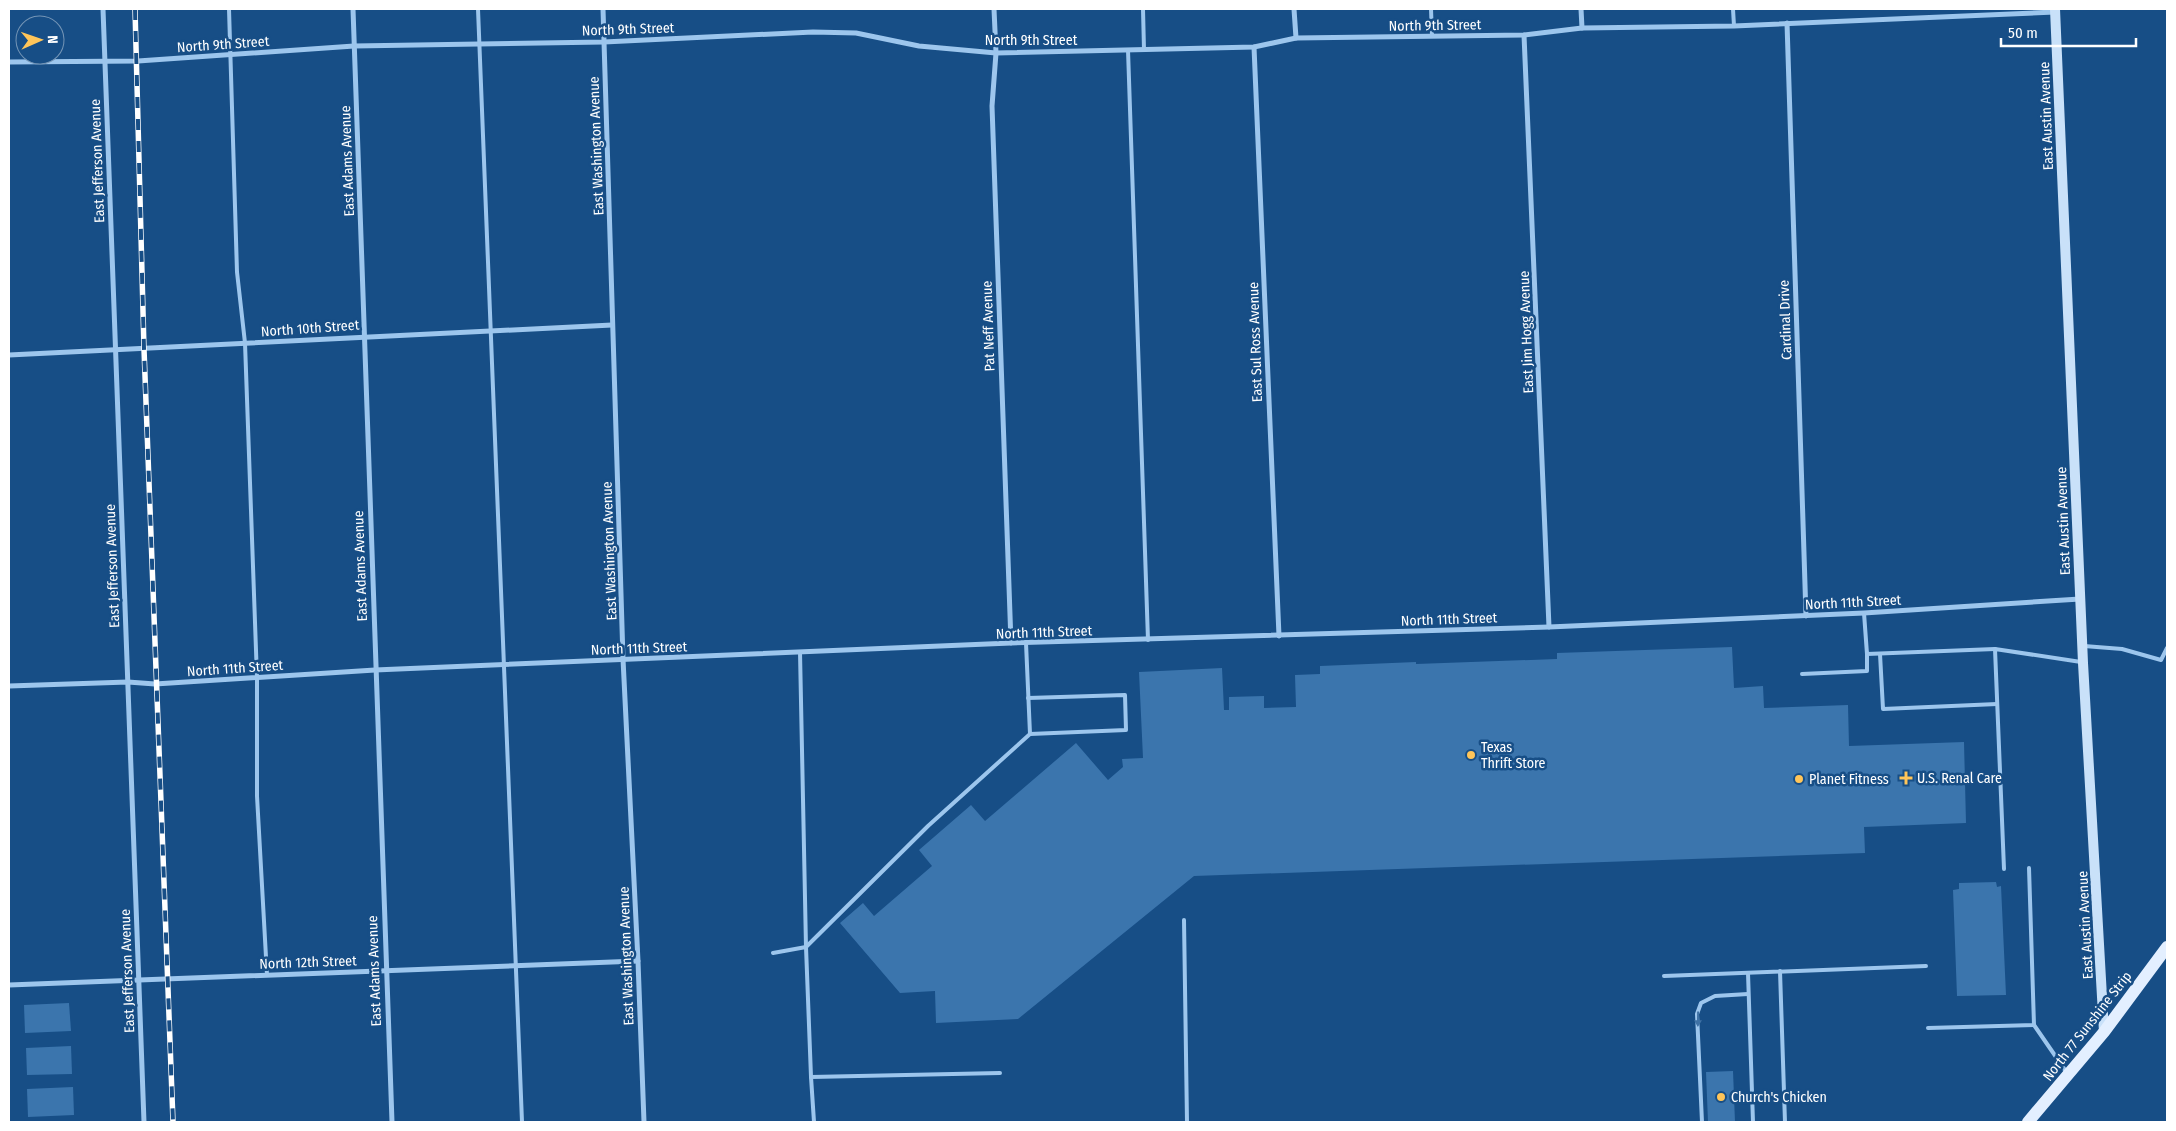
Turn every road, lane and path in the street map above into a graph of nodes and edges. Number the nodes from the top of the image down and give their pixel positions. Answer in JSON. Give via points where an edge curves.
{"nodes":[{"id":1,"x":103,"y":9,"type":"edge"},
{"id":2,"x":229,"y":9,"type":"edge"},
{"id":3,"x":353,"y":9,"type":"edge"},
{"id":4,"x":478,"y":9,"type":"edge"},
{"id":5,"x":603,"y":9,"type":"edge"},
{"id":6,"x":994,"y":9,"type":"edge"},
{"id":7,"x":1143,"y":9,"type":"edge"},
{"id":8,"x":1294,"y":9,"type":"edge"},
{"id":9,"x":1431,"y":9,"type":"edge"},
{"id":10,"x":1581,"y":9,"type":"edge"},
{"id":11,"x":1734,"y":9,"type":"edge"},
{"id":12,"x":2055,"y":10,"type":"edge"},
{"id":13,"x":1788,"y":23,"type":"junction"},
{"id":14,"x":1734,"y":26,"type":"junction"},
{"id":15,"x":1582,"y":28,"type":"junction"},
{"id":16,"x":1524,"y":35,"type":"junction"},
{"id":17,"x":1432,"y":36,"type":"junction"},
{"id":18,"x":1296,"y":38,"type":"junction"},
{"id":19,"x":604,"y":42,"type":"junction"},
{"id":20,"x":479,"y":44,"type":"junction"},
{"id":21,"x":354,"y":46,"type":"junction"},
{"id":22,"x":1254,"y":47,"type":"junction"},
{"id":23,"x":1128,"y":50,"type":"junction"},
{"id":24,"x":1144,"y":50,"type":"junction"},
{"id":25,"x":232,"y":54,"type":"junction"},
{"id":26,"x":996,"y":54,"type":"junction"},
{"id":27,"x":105,"y":60,"type":"junction"},
{"id":28,"x":9,"y":62,"type":"edge"},
{"id":29,"x":612,"y":325,"type":"junction"},
{"id":30,"x":492,"y":330,"type":"junction"},
{"id":31,"x":364,"y":336,"type":"junction"},
{"id":32,"x":245,"y":343,"type":"junction"},
{"id":33,"x":116,"y":350,"type":"junction"},
{"id":34,"x":9,"y":355,"type":"edge"},
{"id":35,"x":2080,"y":599,"type":"junction"},
{"id":36,"x":1864,"y":613,"type":"junction"},
{"id":37,"x":1806,"y":616,"type":"junction"},
{"id":38,"x":1549,"y":627,"type":"junction"},
{"id":39,"x":1279,"y":636,"type":"junction"},
{"id":40,"x":1148,"y":640,"type":"junction"},
{"id":41,"x":1011,"y":643,"type":"junction"},
{"id":42,"x":1026,"y":643,"type":"junction"},
{"id":43,"x":2083,"y":646,"type":"junction"},
{"id":44,"x":2167,"y":648,"type":"edge"},
{"id":45,"x":1994,"y":649,"type":"junction"},
{"id":46,"x":800,"y":652,"type":"junction"},
{"id":47,"x":1866,"y":654,"type":"junction"},
{"id":48,"x":1880,"y":654,"type":"junction"},
{"id":49,"x":623,"y":659,"type":"junction"},
{"id":50,"x":2083,"y":663,"type":"junction"},
{"id":51,"x":503,"y":665,"type":"junction"},
{"id":52,"x":375,"y":670,"type":"junction"},
{"id":53,"x":1802,"y":674,"type":"dead end"},
{"id":54,"x":257,"y":678,"type":"junction"},
{"id":55,"x":128,"y":682,"type":"junction"},
{"id":56,"x":9,"y":686,"type":"edge"},
{"id":57,"x":1028,"y":698,"type":"junction"},
{"id":58,"x":1997,"y":704,"type":"junction"},
{"id":59,"x":1030,"y":734,"type":"junction"},
{"id":60,"x":2029,"y":868,"type":"dead end"},
{"id":61,"x":2004,"y":869,"type":"dead end"},
{"id":62,"x":1184,"y":920,"type":"dead end"},
{"id":63,"x":806,"y":947,"type":"junction"},
{"id":64,"x":2167,"y":947,"type":"edge"},
{"id":65,"x":773,"y":953,"type":"dead end"},
{"id":66,"x":638,"y":961,"type":"junction"},
{"id":67,"x":516,"y":966,"type":"junction"},
{"id":68,"x":1926,"y":966,"type":"dead end"},
{"id":69,"x":385,"y":970,"type":"junction"},
{"id":70,"x":1780,"y":971,"type":"junction"},
{"id":71,"x":1748,"y":972,"type":"junction"},
{"id":72,"x":267,"y":975,"type":"junction"},
{"id":73,"x":1664,"y":976,"type":"dead end"},
{"id":74,"x":139,"y":980,"type":"junction"},
{"id":75,"x":9,"y":985,"type":"edge"},
{"id":76,"x":1748,"y":994,"type":"junction"},
{"id":77,"x":2034,"y":1025,"type":"junction"},
{"id":78,"x":1928,"y":1028,"type":"dead end"},
{"id":79,"x":2104,"y":1032,"type":"junction"},
{"id":80,"x":1000,"y":1073,"type":"dead end"},
{"id":81,"x":2068,"y":1075,"type":"junction"},
{"id":82,"x":812,"y":1077,"type":"junction"},
{"id":83,"x":144,"y":1122,"type":"edge"},
{"id":84,"x":392,"y":1122,"type":"edge"},
{"id":85,"x":522,"y":1122,"type":"edge"},
{"id":86,"x":644,"y":1122,"type":"edge"},
{"id":87,"x":814,"y":1122,"type":"edge"},
{"id":88,"x":1187,"y":1122,"type":"edge"},
{"id":89,"x":1702,"y":1122,"type":"edge"},
{"id":90,"x":1753,"y":1122,"type":"edge"},
{"id":91,"x":1784,"y":1122,"type":"edge"},
{"id":92,"x":2028,"y":1122,"type":"edge"}],
"edges":[{"from":1,"to":27,"type":"street","name":"East Jefferson Avenue"},
{"from":2,"to":25,"type":"lane"},
{"from":3,"to":21,"type":"street","name":"East Adams Avenue"},
{"from":4,"to":20,"type":"lane"},
{"from":5,"to":19,"type":"street","name":"East Washington Avenue"},
{"from":6,"to":26,"type":"street","name":"Pat Neff Avenue"},
{"from":7,"to":24,"type":"lane"},
{"from":8,"to":18,"type":"street"},
{"from":9,"to":17,"type":"lane"},
{"from":10,"to":15,"type":"street"},
{"from":11,"to":14,"type":"lane"},
{"from":12,"to":13,"type":"street","name":"North 9th Street"},
{"from":12,"to":35,"type":"street","name":"East Austin Avenue"},
{"from":13,"to":14,"type":"street","name":"North 9th Street"},
{"from":13,"to":37,"type":"street","name":"Cardinal Drive"},
{"from":14,"to":15,"type":"street","name":"North 9th Street"},
{"from":15,"to":16,"type":"street","name":"North 9th Street"},
{"from":16,"to":17,"type":"street","name":"North 9th Street"},
{"from":16,"to":38,"type":"street","name":"East Jim Hogg Avenue"},
{"from":17,"to":18,"type":"street","name":"North 9th Street"},
{"from":18,"to":22,"type":"street","name":"North 9th Street"},
{"from":19,"to":20,"type":"street","name":"North 9th Street"},
{"from":19,"to":26,"type":"street","name":"North 9th Street","via":[[813,32],[856,33],[919,46]]},
{"from":19,"to":29,"type":"street","name":"East Washington Avenue"},
{"from":20,"to":21,"type":"street","name":"North 9th Street"},
{"from":20,"to":30,"type":"lane"},
{"from":21,"to":25,"type":"street","name":"North 9th Street"},
{"from":21,"to":31,"type":"street","name":"East Adams Avenue"},
{"from":22,"to":24,"type":"street","name":"North 9th Street"},
{"from":22,"to":39,"type":"street","name":"East Sul Ross Avenue"},
{"from":23,"to":24,"type":"street","name":"North 9th Street"},
{"from":23,"to":26,"type":"street","name":"North 9th Street"},
{"from":23,"to":40,"type":"lane"},
{"from":25,"to":27,"type":"street","name":"North 9th Street","via":[[138,61]]},
{"from":25,"to":32,"type":"lane","via":[[237,272]]},
{"from":26,"to":41,"type":"street","name":"Pat Neff Avenue","via":[[992,106]]},
{"from":27,"to":28,"type":"street","name":"North 9th Street"},
{"from":27,"to":33,"type":"street","name":"East Jefferson Avenue"},
{"from":29,"to":30,"type":"street","name":"North 10th Street"},
{"from":29,"to":49,"type":"street","name":"East Washington Avenue"},
{"from":30,"to":31,"type":"street","name":"North 10th Street"},
{"from":30,"to":51,"type":"lane"},
{"from":31,"to":32,"type":"street","name":"North 10th Street"},
{"from":31,"to":52,"type":"street","name":"East Adams Avenue"},
{"from":32,"to":33,"type":"street","name":"North 10th Street"},
{"from":32,"to":54,"type":"lane"},
{"from":33,"to":34,"type":"street","name":"North 10th Street"},
{"from":33,"to":55,"type":"street","name":"East Jefferson Avenue"},
{"from":35,"to":36,"type":"street","name":"North 11th Street"},
{"from":35,"to":43,"type":"street","name":"East Austin Avenue"},
{"from":36,"to":37,"type":"street","name":"North 11th Street"},
{"from":36,"to":47,"type":"lane"},
{"from":37,"to":38,"type":"street","name":"North 11th Street"},
{"from":38,"to":39,"type":"street","name":"North 11th Street"},
{"from":39,"to":40,"type":"street","name":"North 11th Street"},
{"from":40,"to":42,"type":"street","name":"North 11th Street"},
{"from":41,"to":42,"type":"street","name":"North 11th Street"},
{"from":41,"to":46,"type":"street","name":"North 11th Street"},
{"from":42,"to":57,"type":"lane"},
{"from":43,"to":44,"type":"lane","via":[[2122,648],[2161,660]]},
{"from":43,"to":50,"type":"street","name":"East Austin Avenue"},
{"from":45,"to":48,"type":"lane"},
{"from":45,"to":50,"type":"lane"},
{"from":45,"to":58,"type":"lane"},
{"from":46,"to":49,"type":"street","name":"North 11th Street"},
{"from":46,"to":63,"type":"lane"},
{"from":47,"to":48,"type":"lane"},
{"from":47,"to":53,"type":"lane","via":[[1868,672]]},
{"from":48,"to":58,"type":"lane","via":[[1883,709]]},
{"from":49,"to":51,"type":"street","name":"North 11th Street"},
{"from":49,"to":66,"type":"street","name":"East Washington Avenue"},
{"from":50,"to":79,"type":"street","name":"East Austin Avenue"},
{"from":51,"to":52,"type":"street","name":"North 11th Street"},
{"from":51,"to":67,"type":"lane"},
{"from":52,"to":54,"type":"street","name":"North 11th Street"},
{"from":52,"to":69,"type":"street","name":"East Adams Avenue"},
{"from":54,"to":55,"type":"street","name":"North 11th Street","via":[[155,684]]},
{"from":54,"to":72,"type":"lane","via":[[257,796]]},
{"from":55,"to":56,"type":"street","name":"North 11th Street"},
{"from":55,"to":74,"type":"street","name":"East Jefferson Avenue"},
{"from":57,"to":59,"type":"lane"},
{"from":57,"to":59,"type":"lane","via":[[1124,695],[1125,704],[1126,730]]},
{"from":58,"to":61,"type":"lane"},
{"from":59,"to":63,"type":"lane","via":[[928,826]]},
{"from":60,"to":77,"type":"lane"},
{"from":62,"to":88,"type":"lane"},
{"from":63,"to":65,"type":"lane"},
{"from":63,"to":82,"type":"lane"},
{"from":64,"to":79,"type":"main road","name":"North 77 Sunshine Strip"},
{"from":66,"to":67,"type":"street","name":"North 12th Street"},
{"from":66,"to":86,"type":"street","name":"East Washington Avenue"},
{"from":67,"to":69,"type":"street","name":"North 12th Street"},
{"from":67,"to":85,"type":"lane"},
{"from":68,"to":70,"type":"lane"},
{"from":69,"to":72,"type":"street","name":"North 12th Street"},
{"from":69,"to":84,"type":"street","name":"East Adams Avenue"},
{"from":70,"to":71,"type":"lane"},
{"from":70,"to":91,"type":"lane"},
{"from":71,"to":73,"type":"lane"},
{"from":71,"to":76,"type":"lane"},
{"from":72,"to":74,"type":"street","name":"North 12th Street"},
{"from":74,"to":75,"type":"street","name":"North 12th Street"},
{"from":74,"to":83,"type":"street","name":"East Jefferson Avenue"},
{"from":76,"to":89,"type":"lane","one_way":true,"via":[[1715,996],[1701,1003],[1697,1014]]},
{"from":76,"to":90,"type":"lane"},
{"from":77,"to":78,"type":"lane"},
{"from":77,"to":81,"type":"lane"},
{"from":79,"to":81,"type":"main road","name":"North 77 Sunshine Strip"},
{"from":80,"to":82,"type":"lane"},
{"from":81,"to":92,"type":"main road","name":"North 77 Sunshine Strip"},
{"from":82,"to":87,"type":"lane"}]}
